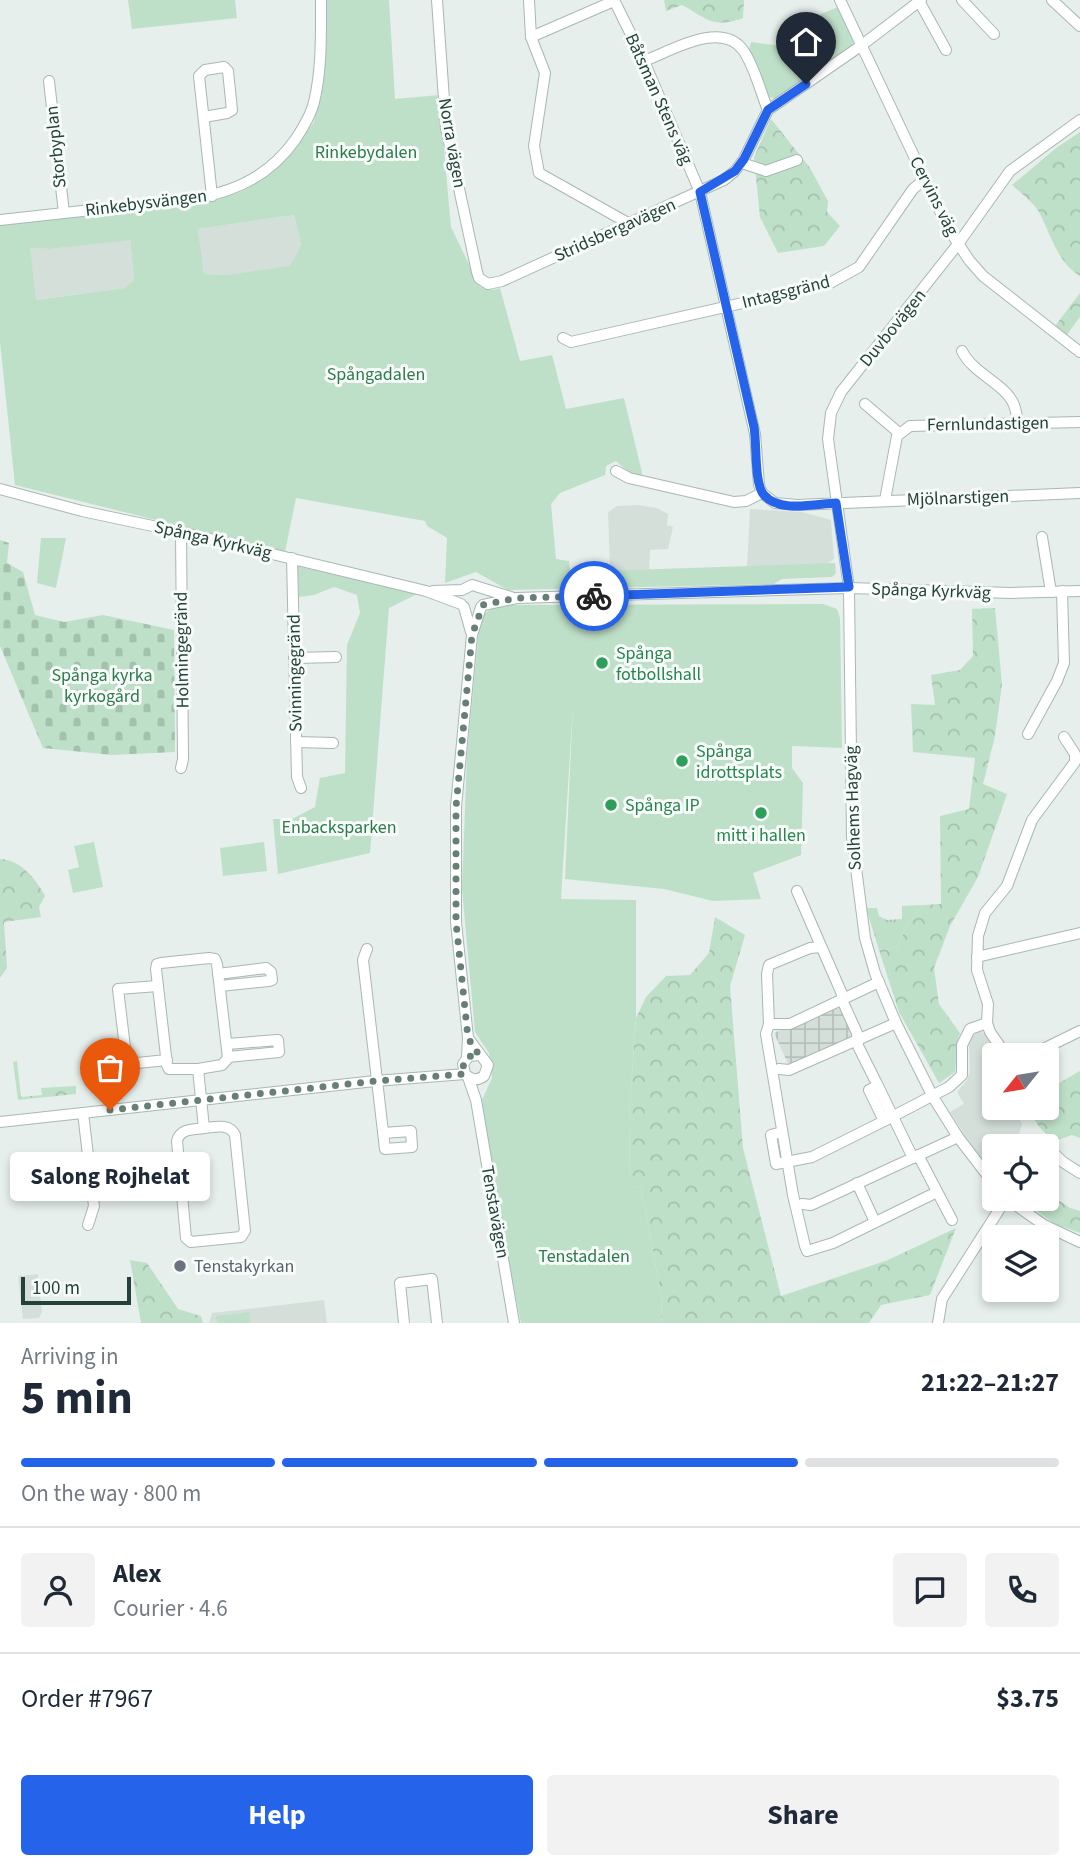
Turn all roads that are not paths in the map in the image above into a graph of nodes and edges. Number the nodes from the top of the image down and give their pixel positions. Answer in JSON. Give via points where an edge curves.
{"nodes":[{"id":1,"x":321,"y":0,"type":"edge"},
{"id":2,"x":437,"y":0,"type":"edge"},
{"id":3,"x":529,"y":0,"type":"edge"},
{"id":4,"x":840,"y":0,"type":"edge"},
{"id":5,"x":962,"y":0,"type":"edge"},
{"id":6,"x":1053,"y":0,"type":"edge"},
{"id":7,"x":614,"y":1,"type":"edge"},
{"id":8,"x":920,"y":1,"type":"edge"},
{"id":9,"x":1080,"y":26,"type":"edge"},
{"id":10,"x":994,"y":34,"type":"dead end"},
{"id":11,"x":531,"y":37,"type":"junction"},
{"id":12,"x":862,"y":45,"type":"junction"},
{"id":13,"x":946,"y":50,"type":"dead end"},
{"id":14,"x":644,"y":61,"type":"junction"},
{"id":15,"x":49,"y":81,"type":"dead end"},
{"id":16,"x":768,"y":110,"type":"junction"},
{"id":17,"x":204,"y":117,"type":"junction"},
{"id":18,"x":1080,"y":120,"type":"edge"},
{"id":19,"x":797,"y":160,"type":"dead end"},
{"id":20,"x":741,"y":163,"type":"junction"},
{"id":21,"x":925,"y":179,"type":"junction"},
{"id":22,"x":700,"y":192,"type":"junction"},
{"id":23,"x":212,"y":196,"type":"junction"},
{"id":24,"x":64,"y":213,"type":"junction"},
{"id":25,"x":0,"y":220,"type":"edge"},
{"id":26,"x":628,"y":223,"type":"junction"},
{"id":27,"x":958,"y":244,"type":"junction"},
{"id":28,"x":483,"y":282,"type":"joint"},
{"id":29,"x":727,"y":307,"type":"junction"},
{"id":30,"x":563,"y":338,"type":"dead end"},
{"id":31,"x":962,"y":351,"type":"dead end"},
{"id":32,"x":1080,"y":352,"type":"edge"},
{"id":33,"x":865,"y":404,"type":"dead end"},
{"id":34,"x":1018,"y":422,"type":"junction"},
{"id":35,"x":1080,"y":422,"type":"edge"},
{"id":36,"x":899,"y":433,"type":"junction"},
{"id":37,"x":616,"y":471,"type":"dead end"},
{"id":38,"x":0,"y":489,"type":"edge"},
{"id":39,"x":762,"y":493,"type":"junction"},
{"id":40,"x":1080,"y":493,"type":"edge"},
{"id":41,"x":885,"y":500,"type":"junction"},
{"id":42,"x":836,"y":503,"type":"junction"},
{"id":43,"x":181,"y":532,"type":"junction"},
{"id":44,"x":1042,"y":537,"type":"dead end"},
{"id":45,"x":292,"y":558,"type":"junction"},
{"id":46,"x":849,"y":587,"type":"junction"},
{"id":47,"x":482,"y":589,"type":"junction"},
{"id":48,"x":462,"y":590,"type":"junction"},
{"id":49,"x":426,"y":591,"type":"junction"},
{"id":50,"x":1080,"y":591,"type":"edge"},
{"id":51,"x":1056,"y":592,"type":"junction"},
{"id":52,"x":517,"y":598,"type":"junction"},
{"id":53,"x":462,"y":605,"type":"junction"},
{"id":54,"x":482,"y":606,"type":"junction"},
{"id":55,"x":472,"y":635,"type":"junction"},
{"id":56,"x":336,"y":657,"type":"dead end"},
{"id":57,"x":294,"y":658,"type":"junction"},
{"id":58,"x":1028,"y":734,"type":"dead end"},
{"id":59,"x":1064,"y":737,"type":"dead end"},
{"id":60,"x":296,"y":742,"type":"junction"},
{"id":61,"x":333,"y":743,"type":"dead end"},
{"id":62,"x":1077,"y":762,"type":"edge"},
{"id":63,"x":181,"y":768,"type":"dead end"},
{"id":64,"x":301,"y":788,"type":"dead end"},
{"id":65,"x":797,"y":891,"type":"dead end"},
{"id":66,"x":1080,"y":933,"type":"edge"},
{"id":67,"x":821,"y":947,"type":"junction"},
{"id":68,"x":367,"y":949,"type":"dead end"},
{"id":69,"x":977,"y":957,"type":"junction"},
{"id":70,"x":218,"y":974,"type":"junction"},
{"id":71,"x":879,"y":982,"type":"junction"},
{"id":72,"x":158,"y":986,"type":"junction"},
{"id":73,"x":220,"y":986,"type":"junction"},
{"id":74,"x":842,"y":1000,"type":"junction"},
{"id":75,"x":896,"y":1023,"type":"junction"},
{"id":76,"x":987,"y":1023,"type":"junction"},
{"id":77,"x":769,"y":1024,"type":"junction"},
{"id":78,"x":1080,"y":1031,"type":"edge"},
{"id":79,"x":468,"y":1038,"type":"junction"},
{"id":80,"x":858,"y":1039,"type":"junction"},
{"id":81,"x":998,"y":1043,"type":"edge"},
{"id":82,"x":1056,"y":1043,"type":"edge"},
{"id":83,"x":227,"y":1044,"type":"junction"},
{"id":84,"x":479,"y":1055,"type":"junction"},
{"id":85,"x":228,"y":1057,"type":"junction"},
{"id":86,"x":167,"y":1059,"type":"junction"},
{"id":87,"x":466,"y":1068,"type":"junction"},
{"id":88,"x":198,"y":1069,"type":"junction"},
{"id":89,"x":779,"y":1069,"type":"dead end"},
{"id":90,"x":481,"y":1078,"type":"junction"},
{"id":91,"x":376,"y":1081,"type":"junction"},
{"id":92,"x":933,"y":1097,"type":"junction"},
{"id":93,"x":202,"y":1100,"type":"junction"},
{"id":94,"x":476,"y":1100,"type":"junction"},
{"id":95,"x":83,"y":1113,"type":"junction"},
{"id":96,"x":889,"y":1119,"type":"junction"},
{"id":97,"x":0,"y":1122,"type":"edge"},
{"id":98,"x":204,"y":1128,"type":"junction"},
{"id":99,"x":383,"y":1133,"type":"dead end"},
{"id":100,"x":958,"y":1137,"type":"junction"},
{"id":101,"x":915,"y":1156,"type":"junction"},
{"id":102,"x":1059,"y":1158,"type":"edge"},
{"id":103,"x":788,"y":1162,"type":"junction"},
{"id":104,"x":982,"y":1168,"type":"edge"},
{"id":105,"x":1080,"y":1173,"type":"edge"},
{"id":106,"x":857,"y":1183,"type":"junction"},
{"id":107,"x":937,"y":1192,"type":"junction"},
{"id":108,"x":802,"y":1204,"type":"dead end"},
{"id":109,"x":999,"y":1211,"type":"edge"},
{"id":110,"x":1024,"y":1211,"type":"edge"},
{"id":111,"x":952,"y":1220,"type":"dead end"},
{"id":112,"x":875,"y":1222,"type":"junction"},
{"id":113,"x":88,"y":1225,"type":"dead end"},
{"id":114,"x":1080,"y":1242,"type":"edge"},
{"id":115,"x":404,"y":1323,"type":"edge"},
{"id":116,"x":437,"y":1323,"type":"edge"},
{"id":117,"x":514,"y":1323,"type":"edge"},
{"id":118,"x":938,"y":1323,"type":"edge"}],
"edges":[{"from":1,"to":23,"type":"street","name":"Rinkebysvängen","via":[[314,102],[303,128],[266,172]]},
{"from":2,"to":28,"type":"street","name":"Norra vägen","via":[[446,128]]},
{"from":3,"to":11,"type":"street"},
{"from":4,"to":12,"type":"street","name":"Cervins väg"},
{"from":5,"to":10,"type":"street"},
{"from":6,"to":9,"type":"street"},
{"from":7,"to":11,"type":"street"},
{"from":7,"to":14,"type":"street","name":"Båtsman Stens väg"},
{"from":8,"to":12,"type":"street","name":"Stridsbergavägen"},
{"from":8,"to":13,"type":"street","name":"Stridsbergavägen"},
{"from":11,"to":26,"type":"street","via":[[545,73],[534,146],[539,173]]},
{"from":12,"to":16,"type":"street","name":"Stridsbergavägen"},
{"from":12,"to":21,"type":"street","name":"Cervins väg"},
{"from":14,"to":16,"type":"street","via":[[708,37],[724,36],[748,59]]},
{"from":14,"to":22,"type":"street","name":"Båtsman Stens väg"},
{"from":15,"to":24,"type":"street","name":"Storbyplan"},
{"from":16,"to":20,"type":"street","name":"Stridsbergavägen"},
{"from":17,"to":17,"type":"street","via":[[199,76],[205,70],[223,67],[228,71],[232,110]]},
{"from":17,"to":23,"type":"street"},
{"from":18,"to":27,"type":"street","name":"Duvbovägen","via":[[1010,171]]},
{"from":19,"to":20,"type":"street","via":[[766,171]]},
{"from":20,"to":22,"type":"street","name":"Stridsbergavägen"},
{"from":21,"to":27,"type":"street","name":"Cervins väg"},
{"from":21,"to":29,"type":"street","name":"Intagsgränd","via":[[913,189],[859,267],[830,283]]},
{"from":22,"to":26,"type":"street","name":"Stridsbergavägen"},
{"from":22,"to":29,"type":"street","name":"Båtsman Stens väg"},
{"from":23,"to":24,"type":"street","name":"Rinkebysvängen"},
{"from":24,"to":25,"type":"street","name":"Rinkebysvängen"},
{"from":26,"to":28,"type":"street","name":"Stridsbergavägen","via":[[502,281]]},
{"from":27,"to":32,"type":"street","name":"Cervins väg","via":[[983,276]]},
{"from":27,"to":42,"type":"street","name":"Duvbovägen","via":[[841,392],[831,413],[828,439]]},
{"from":29,"to":30,"type":"street","name":"Intagsgränd","via":[[571,342]]},
{"from":29,"to":39,"type":"street","name":"Båtsman Stens väg","via":[[755,434]]},
{"from":31,"to":34,"type":"street","via":[[968,362],[1008,395]]},
{"from":33,"to":36,"type":"street"},
{"from":34,"to":35,"type":"street","name":"Fernlundastigen"},
{"from":34,"to":36,"type":"street","name":"Fernlundastigen","via":[[910,426]]},
{"from":36,"to":41,"type":"street"},
{"from":37,"to":39,"type":"street","via":[[734,502]]},
{"from":38,"to":43,"type":"street","name":"Spånga Kyrkväg"},
{"from":39,"to":42,"type":"street","via":[[786,505]]},
{"from":40,"to":41,"type":"street","name":"Mjölnarstigen"},
{"from":41,"to":42,"type":"street","name":"Mjölnarstigen"},
{"from":42,"to":46,"type":"street","name":"Duvbovägen"},
{"from":43,"to":45,"type":"street","name":"Spånga Kyrkväg"},
{"from":43,"to":63,"type":"street","name":"Holmingegränd"},
{"from":44,"to":51,"type":"street"},
{"from":45,"to":49,"type":"street","name":"Spånga Kyrkväg"},
{"from":45,"to":57,"type":"street","name":"Svinningegränd"},
{"from":46,"to":51,"type":"street","name":"Spånga Kyrkväg"},
{"from":46,"to":52,"type":"street","name":"Spånga Kyrkväg"},
{"from":46,"to":71,"type":"street","name":"Solhems Hagväg","via":[[852,837],[865,938]]},
{"from":47,"to":48,"type":"street","via":[[472,585]]},
{"from":47,"to":52,"type":"street","name":"Spånga Kyrkväg"},
{"from":47,"to":54,"type":"street"},
{"from":48,"to":49,"type":"street","name":"Spånga Kyrkväg"},
{"from":48,"to":53,"type":"street"},
{"from":49,"to":53,"type":"street","name":"Spånga Kyrkväg"},
{"from":50,"to":51,"type":"street","name":"Spånga Kyrkväg"},
{"from":51,"to":58,"type":"street","via":[[1064,663]]},
{"from":52,"to":54,"type":"street","name":"Spånga Kyrkväg"},
{"from":53,"to":54,"type":"street","via":[[474,610]]},
{"from":53,"to":55,"type":"street","name":"Tenstavägen"},
{"from":54,"to":55,"type":"street","name":"Tenstavägen"},
{"from":55,"to":79,"type":"street","name":"Tenstavägen","via":[[456,820],[456,922]]},
{"from":56,"to":57,"type":"street"},
{"from":57,"to":60,"type":"street","name":"Svinningegränd"},
{"from":59,"to":62,"type":"street"},
{"from":60,"to":61,"type":"street"},
{"from":60,"to":64,"type":"street","name":"Svinningegränd"},
{"from":62,"to":69,"type":"street","via":[[1032,820],[1007,886],[985,913]]},
{"from":65,"to":67,"type":"street"},
{"from":66,"to":69,"type":"street"},
{"from":67,"to":74,"type":"street"},
{"from":67,"to":77,"type":"street","via":[[769,965]]},
{"from":68,"to":91,"type":"street","via":[[363,960]]},
{"from":69,"to":76,"type":"street","via":[[988,1004]]},
{"from":70,"to":72,"type":"street","via":[[215,959],[161,963],[156,969]]},
{"from":70,"to":73,"type":"street"},
{"from":70,"to":73,"type":"street","via":[[266,968],[271,972],[272,979]]},
{"from":71,"to":74,"type":"street"},
{"from":71,"to":75,"type":"street","name":"Solhems Hagväg"},
{"from":72,"to":86,"type":"street"},
{"from":72,"to":86,"type":"street","via":[[118,989],[127,1064]]},
{"from":73,"to":83,"type":"street"},
{"from":74,"to":77,"type":"street","via":[[790,1024]]},
{"from":74,"to":80,"type":"street"},
{"from":75,"to":80,"type":"street"},
{"from":75,"to":92,"type":"street","name":"Solhems Hagväg"},
{"from":76,"to":81,"type":"street"},
{"from":76,"to":92,"type":"street","via":[[970,1029],[962,1045],[962,1075]]},
{"from":77,"to":103,"type":"street","via":[[766,1034]]},
{"from":78,"to":82,"type":"street"},
{"from":79,"to":84,"type":"street","name":"Tenstavägen"},
{"from":79,"to":87,"type":"street","name":"Tenstavägen"},
{"from":80,"to":89,"type":"street","via":[[789,1070]]},
{"from":80,"to":96,"type":"street"},
{"from":83,"to":85,"type":"street"},
{"from":83,"to":85,"type":"street","via":[[278,1040],[279,1045],[279,1052]]},
{"from":84,"to":87,"type":"street"},
{"from":84,"to":90,"type":"street","via":[[488,1065]]},
{"from":85,"to":88,"type":"street","via":[[222,1065]]},
{"from":86,"to":88,"type":"street","via":[[174,1071]]},
{"from":87,"to":90,"type":"street","via":[[474,1079]]},
{"from":87,"to":91,"type":"street"},
{"from":87,"to":94,"type":"street","name":"Tenstavägen"},
{"from":88,"to":93,"type":"street"},
{"from":90,"to":94,"type":"street","name":"Tenstavägen"},
{"from":91,"to":93,"type":"street"},
{"from":91,"to":99,"type":"street"},
{"from":92,"to":96,"type":"street"},
{"from":92,"to":100,"type":"street","name":"Solhems Hagväg"},
{"from":93,"to":95,"type":"street"},
{"from":93,"to":98,"type":"street"},
{"from":94,"to":117,"type":"street","name":"Tenstavägen"},
{"from":95,"to":97,"type":"street"},
{"from":95,"to":113,"type":"street","via":[[94,1206]]},
{"from":96,"to":101,"type":"street"},
{"from":96,"to":103,"type":"street","via":[[812,1157]]},
{"from":98,"to":98,"type":"street","via":[[184,1131],[177,1141],[186,1238],[191,1242],[241,1237],[245,1231],[235,1135],[226,1126]]},
{"from":100,"to":101,"type":"street"},
{"from":100,"to":104,"type":"street","name":"Solhems Hagväg"},
{"from":101,"to":106,"type":"street"},
{"from":101,"to":107,"type":"street"},
{"from":102,"to":105,"type":"street"},
{"from":103,"to":112,"type":"street","via":[[807,1251]]},
{"from":106,"to":108,"type":"street","via":[[811,1205]]},
{"from":106,"to":112,"type":"street"},
{"from":107,"to":111,"type":"street"},
{"from":107,"to":112,"type":"street"},
{"from":109,"to":118,"type":"street","via":[[942,1299]]},
{"from":110,"to":114,"type":"street"},
{"from":115,"to":116,"type":"street","via":[[400,1283],[432,1279]]}]}
